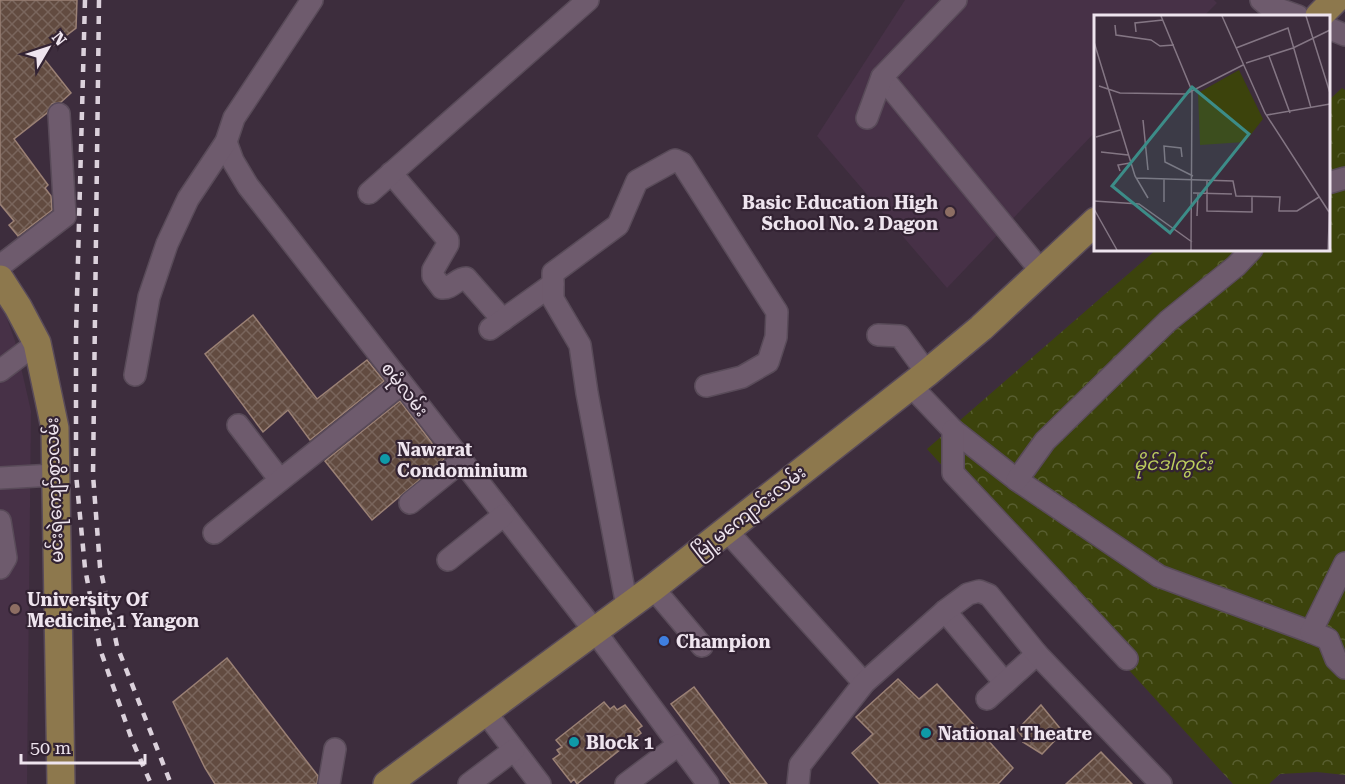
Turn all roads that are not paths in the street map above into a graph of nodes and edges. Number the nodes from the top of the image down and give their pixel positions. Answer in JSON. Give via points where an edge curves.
{"nodes":[{"id":1,"x":312,"y":0,"type":"edge"},
{"id":2,"x":588,"y":0,"type":"edge"},
{"id":3,"x":956,"y":0,"type":"edge"},
{"id":4,"x":1262,"y":0,"type":"edge"},
{"id":5,"x":1335,"y":0,"type":"edge"},
{"id":6,"x":1295,"y":15,"type":"edge"},
{"id":7,"x":1320,"y":15,"type":"edge"},
{"id":8,"x":1330,"y":28,"type":"edge"},
{"id":9,"x":1345,"y":35,"type":"edge"},
{"id":10,"x":882,"y":76,"type":"junction"},
{"id":11,"x":59,"y":114,"type":"dead end"},
{"id":12,"x":867,"y":118,"type":"dead end"},
{"id":13,"x":226,"y":142,"type":"junction"},
{"id":14,"x":391,"y":173,"type":"junction"},
{"id":15,"x":1345,"y":178,"type":"edge"},
{"id":16,"x":1330,"y":183,"type":"edge"},
{"id":17,"x":369,"y":193,"type":"dead end"},
{"id":18,"x":1094,"y":223,"type":"edge"},
{"id":19,"x":1251,"y":250,"type":"edge"},
{"id":20,"x":0,"y":266,"type":"edge"},
{"id":21,"x":1041,"y":271,"type":"junction"},
{"id":22,"x":0,"y":279,"type":"edge"},
{"id":23,"x":553,"y":284,"type":"junction"},
{"id":24,"x":878,"y":335,"type":"dead end"},
{"id":25,"x":37,"y":343,"type":"junction"},
{"id":26,"x":0,"y":371,"type":"edge"},
{"id":27,"x":135,"y":375,"type":"dead end"},
{"id":28,"x":919,"y":379,"type":"junction"},
{"id":29,"x":401,"y":384,"type":"junction"},
{"id":30,"x":706,"y":386,"type":"dead end"},
{"id":31,"x":238,"y":425,"type":"dead end"},
{"id":32,"x":953,"y":430,"type":"junction"},
{"id":33,"x":462,"y":461,"type":"junction"},
{"id":34,"x":54,"y":475,"type":"junction"},
{"id":35,"x":0,"y":478,"type":"edge"},
{"id":36,"x":280,"y":480,"type":"junction"},
{"id":37,"x":1017,"y":480,"type":"junction"},
{"id":38,"x":410,"y":503,"type":"dead end"},
{"id":39,"x":504,"y":515,"type":"junction"},
{"id":40,"x":0,"y":521,"type":"edge"},
{"id":41,"x":727,"y":531,"type":"junction"},
{"id":42,"x":214,"y":533,"type":"dead end"},
{"id":43,"x":448,"y":560,"type":"dead end"},
{"id":44,"x":1345,"y":562,"type":"edge"},
{"id":45,"x":0,"y":568,"type":"edge"},
{"id":46,"x":653,"y":588,"type":"junction"},
{"id":47,"x":627,"y":606,"type":"junction"},
{"id":48,"x":945,"y":611,"type":"junction"},
{"id":49,"x":594,"y":630,"type":"junction"},
{"id":50,"x":1311,"y":632,"type":"junction"},
{"id":51,"x":702,"y":646,"type":"dead end"},
{"id":52,"x":1037,"y":654,"type":"junction"},
{"id":53,"x":1127,"y":659,"type":"dead end"},
{"id":54,"x":1345,"y":668,"type":"edge"},
{"id":55,"x":864,"y":683,"type":"junction"},
{"id":56,"x":1005,"y":683,"type":"junction"},
{"id":57,"x":987,"y":699,"type":"dead end"},
{"id":58,"x":486,"y":713,"type":"junction"},
{"id":59,"x":678,"y":745,"type":"junction"},
{"id":60,"x":335,"y":749,"type":"dead end"},
{"id":61,"x":514,"y":750,"type":"junction"},
{"id":62,"x":61,"y":784,"type":"edge"},
{"id":63,"x":328,"y":784,"type":"edge"},
{"id":64,"x":387,"y":784,"type":"edge"},
{"id":65,"x":469,"y":784,"type":"edge"},
{"id":66,"x":540,"y":784,"type":"edge"},
{"id":67,"x":626,"y":784,"type":"edge"},
{"id":68,"x":708,"y":784,"type":"edge"},
{"id":69,"x":798,"y":784,"type":"edge"},
{"id":70,"x":1161,"y":784,"type":"edge"}],
"edges":[{"from":1,"to":13,"type":"street","via":[[234,118]]},
{"from":2,"to":14,"type":"street"},
{"from":3,"to":10,"type":"street"},
{"from":4,"to":6,"type":"street"},
{"from":5,"to":7,"type":"main road"},
{"from":8,"to":9,"type":"street"},
{"from":10,"to":12,"type":"street"},
{"from":10,"to":21,"type":"street"},
{"from":11,"to":20,"type":"street","via":[[65,216]]},
{"from":13,"to":27,"type":"street","via":[[188,199],[167,244],[149,297]]},
{"from":13,"to":29,"type":"street","name":"စမုံလမ်း","via":[[248,186]]},
{"from":14,"to":17,"type":"street"},
{"from":14,"to":23,"type":"street","via":[[448,240],[433,270],[442,288],[466,278],[496,324]]},
{"from":15,"to":16,"type":"street"},
{"from":18,"to":21,"type":"main road","name":"မြို့မကျောင်းလမ်း"},
{"from":19,"to":37,"type":"street","via":[[1168,321],[1053,433]]},
{"from":21,"to":28,"type":"main road","name":"မြို့မကျောင်းလမ်း"},
{"from":22,"to":25,"type":"main road","name":"မင်းရဲကျော်စွာလမ်း"},
{"from":23,"to":30,"type":"street","via":[[554,273],[618,225],[637,181],[679,160],[777,312],[776,337],[768,362],[742,376]]},
{"from":23,"to":47,"type":"street","via":[[553,299],[580,345]]},
{"from":24,"to":28,"type":"street","via":[[900,336]]},
{"from":25,"to":26,"type":"street"},
{"from":25,"to":34,"type":"main road","name":"မင်းရဲကျော်စွာလမ်း","via":[[55,428]]},
{"from":28,"to":32,"type":"street"},
{"from":28,"to":41,"type":"main road","name":"မြို့မကျောင်းလမ်း"},
{"from":29,"to":33,"type":"street","name":"စမုံလမ်း"},
{"from":29,"to":36,"type":"street"},
{"from":31,"to":36,"type":"street"},
{"from":32,"to":37,"type":"street"},
{"from":32,"to":53,"type":"street","via":[[952,473]]},
{"from":33,"to":38,"type":"street"},
{"from":33,"to":39,"type":"street","name":"စမုံလမ်း"},
{"from":34,"to":35,"type":"street"},
{"from":34,"to":62,"type":"main road","name":"မင်းရဲကျော်စွာလမ်း"},
{"from":36,"to":42,"type":"street"},
{"from":37,"to":50,"type":"street","via":[[1159,576]]},
{"from":39,"to":43,"type":"street"},
{"from":39,"to":49,"type":"street","name":"စမုံလမ်း"},
{"from":40,"to":45,"type":"street","via":[[6,558]]},
{"from":41,"to":46,"type":"main road","name":"မြို့မကျောင်းလမ်း"},
{"from":41,"to":55,"type":"street"},
{"from":44,"to":50,"type":"street"},
{"from":46,"to":47,"type":"main road","name":"မြို့မကျောင်းလမ်း"},
{"from":46,"to":51,"type":"street"},
{"from":47,"to":49,"type":"main road","name":"မြို့မကျောင်းလမ်း"},
{"from":48,"to":52,"type":"street","via":[[968,594],[979,591],[989,595]]},
{"from":48,"to":55,"type":"street"},
{"from":48,"to":56,"type":"street"},
{"from":49,"to":58,"type":"main road","name":"မြို့မကျောင်းလမ်း"},
{"from":49,"to":59,"type":"street","name":"စမုံလမ်း"},
{"from":50,"to":54,"type":"street","via":[[1328,639],[1336,659]]},
{"from":52,"to":56,"type":"street"},
{"from":52,"to":70,"type":"street"},
{"from":55,"to":69,"type":"street","via":[[800,765]]},
{"from":56,"to":57,"type":"street"},
{"from":58,"to":61,"type":"street"},
{"from":58,"to":64,"type":"main road","name":"မြို့မကျောင်းလမ်း"},
{"from":59,"to":67,"type":"street"},
{"from":59,"to":68,"type":"street","name":"စမုံလမ်း"},
{"from":60,"to":63,"type":"street"},
{"from":61,"to":65,"type":"street"},
{"from":61,"to":66,"type":"street"}]}
